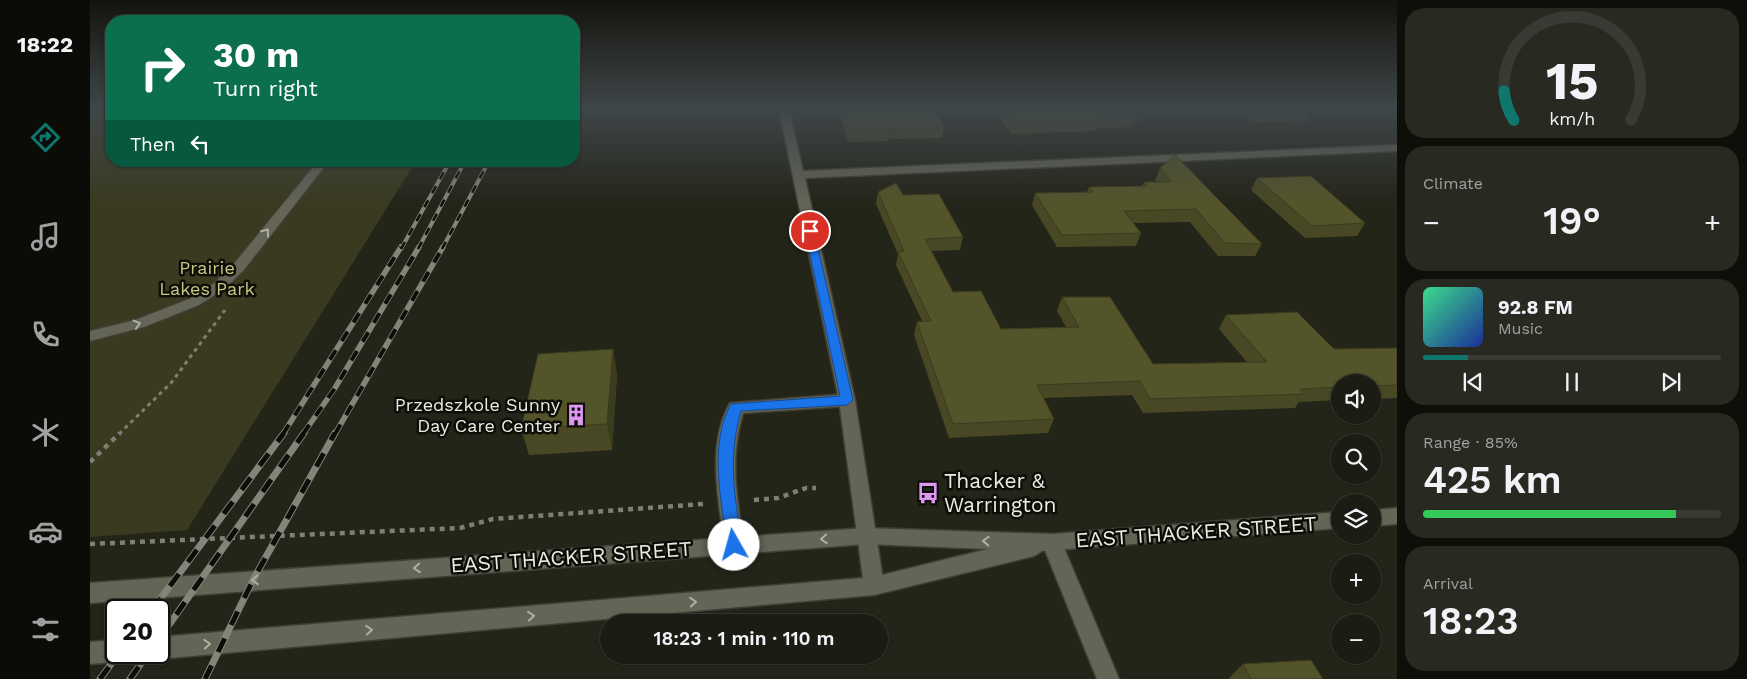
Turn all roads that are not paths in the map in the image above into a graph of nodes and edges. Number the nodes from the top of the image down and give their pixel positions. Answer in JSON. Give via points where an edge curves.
{"nodes":[{"id":1,"x":790,"y":141,"type":"edge"},
{"id":2,"x":1397,"y":148,"type":"edge"},
{"id":3,"x":319,"y":167,"type":"edge"},
{"id":4,"x":797,"y":175,"type":"junction"},
{"id":5,"x":90,"y":336,"type":"edge"},
{"id":6,"x":847,"y":400,"type":"junction"},
{"id":7,"x":1397,"y":516,"type":"edge"},
{"id":8,"x":1381,"y":517,"type":"edge"},
{"id":9,"x":1331,"y":521,"type":"edge"},
{"id":10,"x":866,"y":536,"type":"junction"},
{"id":11,"x":1052,"y":543,"type":"junction"},
{"id":12,"x":734,"y":545,"type":"junction"},
{"id":13,"x":874,"y":586,"type":"junction"},
{"id":14,"x":90,"y":592,"type":"edge"},
{"id":15,"x":170,"y":647,"type":"edge"},
{"id":16,"x":105,"y":652,"type":"edge"},
{"id":17,"x":90,"y":653,"type":"edge"},
{"id":18,"x":1108,"y":679,"type":"edge"}],
"edges":[{"from":1,"to":4,"type":"street"},
{"from":2,"to":4,"type":"street"},
{"from":5,"to":3,"type":"street","one_way":true,"via":[[139,324],[194,302],[218,287],[238,268]]},
{"from":4,"to":6,"type":"street"},
{"from":6,"to":10,"type":"street"},
{"from":6,"to":12,"type":"street","via":[[736,407],[727,438],[725,472]]},
{"from":7,"to":8,"type":"street"},
{"from":9,"to":11,"type":"street","name":"EAST THACKER STREET"},
{"from":11,"to":10,"type":"street","name":"EAST THACKER STREET","one_way":true},
{"from":10,"to":12,"type":"street","name":"EAST THACKER STREET","one_way":true},
{"from":10,"to":13,"type":"street"},
{"from":11,"to":13,"type":"street","name":"EAST THACKER STREET"},
{"from":11,"to":18,"type":"street"},
{"from":12,"to":14,"type":"street","name":"EAST THACKER STREET","one_way":true},
{"from":15,"to":13,"type":"street","name":"EAST THACKER STREET","one_way":true},
{"from":16,"to":17,"type":"street"}]}
